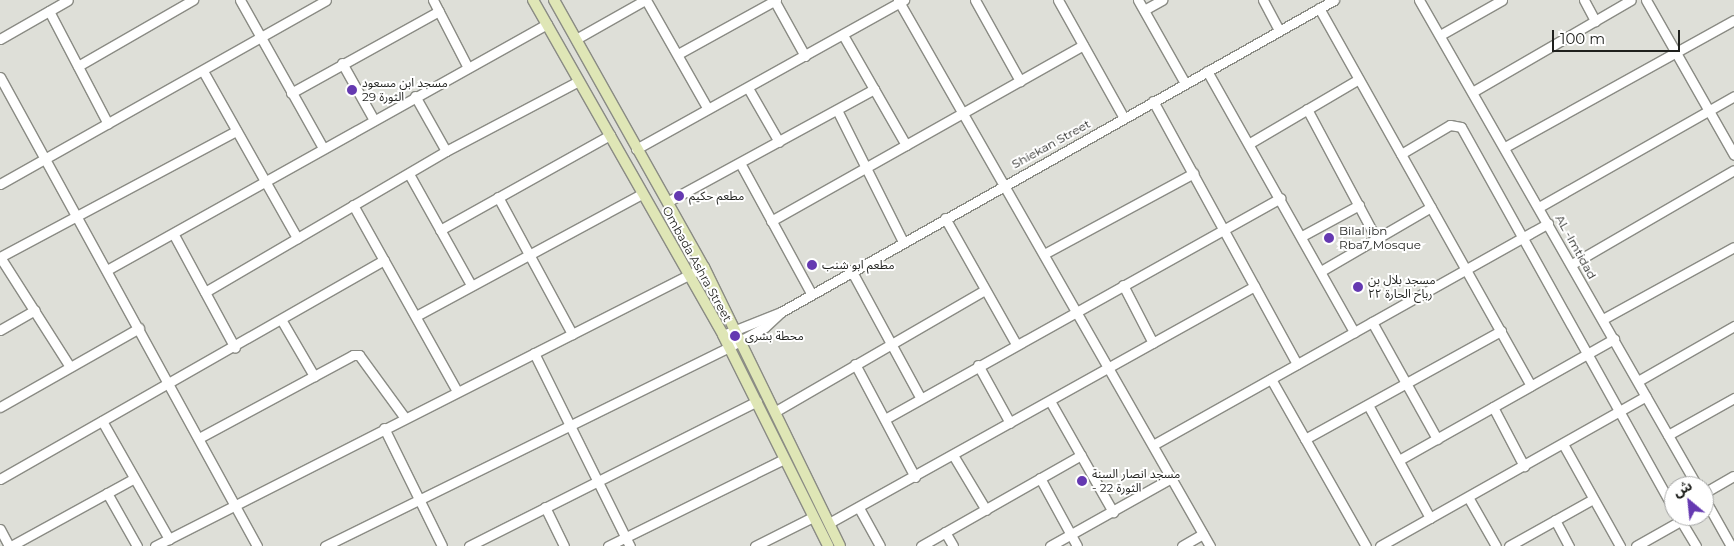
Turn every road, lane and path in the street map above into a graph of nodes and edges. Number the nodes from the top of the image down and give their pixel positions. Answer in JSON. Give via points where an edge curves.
{"nodes":[{"id":1,"x":68,"y":0,"type":"edge"},
{"id":2,"x":194,"y":0,"type":"edge"},
{"id":3,"x":240,"y":0,"type":"edge"},
{"id":4,"x":326,"y":0,"type":"edge"},
{"id":5,"x":433,"y":0,"type":"edge"},
{"id":6,"x":533,"y":0,"type":"edge"},
{"id":7,"x":554,"y":0,"type":"edge"},
{"id":8,"x":646,"y":0,"type":"edge"},
{"id":9,"x":774,"y":0,"type":"edge"},
{"id":10,"x":975,"y":0,"type":"edge"},
{"id":11,"x":1058,"y":0,"type":"edge"},
{"id":12,"x":1138,"y":0,"type":"edge"},
{"id":13,"x":1162,"y":0,"type":"edge"},
{"id":14,"x":1263,"y":0,"type":"edge"},
{"id":15,"x":1334,"y":0,"type":"edge"},
{"id":16,"x":1419,"y":0,"type":"edge"},
{"id":17,"x":1428,"y":0,"type":"edge"},
{"id":18,"x":1502,"y":0,"type":"edge"},
{"id":19,"x":1584,"y":0,"type":"edge"},
{"id":20,"x":1631,"y":0,"type":"edge"},
{"id":21,"x":1646,"y":0,"type":"edge"},
{"id":22,"x":900,"y":1,"type":"edge"},
{"id":23,"x":315,"y":3,"type":"edge"},
{"id":24,"x":1319,"y":8,"type":"junction"},
{"id":25,"x":1144,"y":10,"type":"junction"},
{"id":26,"x":49,"y":11,"type":"junction"},
{"id":27,"x":439,"y":11,"type":"junction"},
{"id":28,"x":1434,"y":20,"type":"junction"},
{"id":29,"x":1734,"y":20,"type":"edge"},
{"id":30,"x":1595,"y":21,"type":"junction"},
{"id":31,"x":547,"y":24,"type":"junction"},
{"id":32,"x":1280,"y":30,"type":"junction"},
{"id":33,"x":1442,"y":34,"type":"junction"},
{"id":34,"x":843,"y":35,"type":"junction"},
{"id":35,"x":260,"y":37,"type":"junction"},
{"id":36,"x":0,"y":39,"type":"edge"},
{"id":37,"x":576,"y":39,"type":"junction"},
{"id":38,"x":1083,"y":45,"type":"junction"},
{"id":39,"x":1675,"y":51,"type":"junction"},
{"id":40,"x":678,"y":54,"type":"junction"},
{"id":41,"x":584,"y":55,"type":"junction"},
{"id":42,"x":805,"y":56,"type":"junction"},
{"id":43,"x":342,"y":63,"type":"junction"},
{"id":44,"x":569,"y":63,"type":"junction"},
{"id":45,"x":78,"y":66,"type":"junction"},
{"id":46,"x":467,"y":66,"type":"junction"},
{"id":47,"x":204,"y":71,"type":"junction"},
{"id":48,"x":1207,"y":71,"type":"junction"},
{"id":49,"x":0,"y":77,"type":"edge"},
{"id":50,"x":1359,"y":79,"type":"junction"},
{"id":51,"x":579,"y":81,"type":"junction"},
{"id":52,"x":1020,"y":81,"type":"junction"},
{"id":53,"x":1185,"y":83,"type":"junction"},
{"id":54,"x":748,"y":88,"type":"junction"},
{"id":55,"x":874,"y":89,"type":"junction"},
{"id":56,"x":1474,"y":91,"type":"junction"},
{"id":57,"x":291,"y":92,"type":"junction"},
{"id":58,"x":415,"y":96,"type":"junction"},
{"id":59,"x":1734,"y":96,"type":"edge"},
{"id":60,"x":1153,"y":101,"type":"junction"},
{"id":61,"x":708,"y":109,"type":"junction"},
{"id":62,"x":1307,"y":109,"type":"junction"},
{"id":63,"x":837,"y":110,"type":"junction"},
{"id":64,"x":1708,"y":110,"type":"junction"},
{"id":65,"x":963,"y":113,"type":"junction"},
{"id":66,"x":1124,"y":118,"type":"junction"},
{"id":67,"x":374,"y":120,"type":"junction"},
{"id":68,"x":108,"y":124,"type":"junction"},
{"id":69,"x":236,"y":131,"type":"junction"},
{"id":70,"x":610,"y":135,"type":"junction"},
{"id":71,"x":778,"y":142,"type":"junction"},
{"id":72,"x":1250,"y":143,"type":"junction"},
{"id":73,"x":906,"y":145,"type":"junction"},
{"id":74,"x":1505,"y":147,"type":"junction"},
{"id":75,"x":323,"y":148,"type":"junction"},
{"id":76,"x":636,"y":149,"type":"junction"},
{"id":77,"x":446,"y":151,"type":"junction"},
{"id":78,"x":1401,"y":154,"type":"junction"},
{"id":79,"x":1734,"y":155,"type":"edge"},
{"id":80,"x":45,"y":159,"type":"junction"},
{"id":81,"x":740,"y":163,"type":"junction"},
{"id":82,"x":867,"y":168,"type":"junction"},
{"id":83,"x":1734,"y":170,"type":"edge"},
{"id":84,"x":1194,"y":173,"type":"junction"},
{"id":85,"x":409,"y":174,"type":"junction"},
{"id":86,"x":266,"y":182,"type":"junction"},
{"id":87,"x":0,"y":184,"type":"edge"},
{"id":88,"x":1005,"y":184,"type":"junction"},
{"id":89,"x":642,"y":194,"type":"junction"},
{"id":90,"x":498,"y":198,"type":"junction"},
{"id":91,"x":1280,"y":198,"type":"junction"},
{"id":92,"x":667,"y":202,"type":"junction"},
{"id":93,"x":353,"y":205,"type":"junction"},
{"id":94,"x":1359,"y":205,"type":"junction"},
{"id":95,"x":1539,"y":207,"type":"junction"},
{"id":96,"x":1431,"y":208,"type":"junction"},
{"id":97,"x":76,"y":214,"type":"junction"},
{"id":98,"x":944,"y":218,"type":"junction"},
{"id":99,"x":771,"y":221,"type":"junction"},
{"id":100,"x":1548,"y":223,"type":"junction"},
{"id":101,"x":1226,"y":228,"type":"junction"},
{"id":102,"x":440,"y":230,"type":"junction"},
{"id":103,"x":174,"y":235,"type":"junction"},
{"id":104,"x":1302,"y":236,"type":"junction"},
{"id":105,"x":1524,"y":237,"type":"junction"},
{"id":106,"x":297,"y":238,"type":"junction"},
{"id":107,"x":1377,"y":240,"type":"junction"},
{"id":108,"x":903,"y":242,"type":"junction"},
{"id":109,"x":1734,"y":247,"type":"edge"},
{"id":110,"x":529,"y":252,"type":"junction"},
{"id":111,"x":1044,"y":254,"type":"junction"},
{"id":112,"x":0,"y":257,"type":"edge"},
{"id":113,"x":384,"y":260,"type":"junction"},
{"id":114,"x":1572,"y":264,"type":"junction"},
{"id":115,"x":704,"y":267,"type":"junction"},
{"id":116,"x":1466,"y":269,"type":"junction"},
{"id":117,"x":107,"y":270,"type":"junction"},
{"id":118,"x":852,"y":270,"type":"junction"},
{"id":119,"x":1321,"y":271,"type":"junction"},
{"id":120,"x":689,"y":276,"type":"junction"},
{"id":121,"x":471,"y":285,"type":"junction"},
{"id":122,"x":1123,"y":286,"type":"junction"},
{"id":123,"x":1255,"y":286,"type":"junction"},
{"id":124,"x":985,"y":290,"type":"junction"},
{"id":125,"x":205,"y":292,"type":"junction"},
{"id":126,"x":811,"y":293,"type":"junction"},
{"id":127,"x":34,"y":310,"type":"junction"},
{"id":128,"x":1077,"y":311,"type":"junction"},
{"id":129,"x":781,"y":312,"type":"junction"},
{"id":130,"x":416,"y":316,"type":"junction"},
{"id":131,"x":1602,"y":319,"type":"junction"},
{"id":132,"x":282,"y":320,"type":"junction"},
{"id":133,"x":1372,"y":322,"type":"junction"},
{"id":134,"x":1734,"y":326,"type":"edge"},
{"id":135,"x":139,"y":328,"type":"junction"},
{"id":136,"x":735,"y":329,"type":"junction"},
{"id":137,"x":0,"y":330,"type":"edge"},
{"id":138,"x":1501,"y":331,"type":"junction"},
{"id":139,"x":1354,"y":332,"type":"junction"},
{"id":140,"x":572,"y":334,"type":"junction"},
{"id":141,"x":722,"y":335,"type":"junction"},
{"id":142,"x":741,"y":340,"type":"junction"},
{"id":143,"x":1614,"y":340,"type":"junction"},
{"id":144,"x":891,"y":343,"type":"junction"},
{"id":145,"x":1153,"y":343,"type":"junction"},
{"id":146,"x":1016,"y":344,"type":"junction"},
{"id":147,"x":729,"y":347,"type":"junction"},
{"id":148,"x":235,"y":348,"type":"junction"},
{"id":149,"x":1591,"y":352,"type":"junction"},
{"id":150,"x":534,"y":353,"type":"junction"},
{"id":151,"x":855,"y":364,"type":"junction"},
{"id":152,"x":1297,"y":364,"type":"junction"},
{"id":153,"x":978,"y":365,"type":"junction"},
{"id":154,"x":70,"y":368,"type":"junction"},
{"id":155,"x":1108,"y":368,"type":"junction"},
{"id":156,"x":314,"y":376,"type":"junction"},
{"id":157,"x":1271,"y":379,"type":"junction"},
{"id":158,"x":1638,"y":381,"type":"junction"},
{"id":159,"x":1406,"y":384,"type":"junction"},
{"id":160,"x":170,"y":385,"type":"junction"},
{"id":161,"x":1531,"y":386,"type":"junction"},
{"id":162,"x":457,"y":391,"type":"junction"},
{"id":163,"x":1646,"y":396,"type":"junction"},
{"id":164,"x":920,"y":397,"type":"junction"},
{"id":165,"x":1734,"y":398,"type":"edge"},
{"id":166,"x":757,"y":401,"type":"junction"},
{"id":167,"x":1050,"y":401,"type":"junction"},
{"id":168,"x":1368,"y":406,"type":"junction"},
{"id":169,"x":0,"y":407,"type":"edge"},
{"id":170,"x":1493,"y":407,"type":"junction"},
{"id":171,"x":776,"y":411,"type":"junction"},
{"id":172,"x":1622,"y":411,"type":"junction"},
{"id":173,"x":405,"y":418,"type":"junction"},
{"id":174,"x":885,"y":419,"type":"junction"},
{"id":175,"x":102,"y":421,"type":"junction"},
{"id":176,"x":1010,"y":423,"type":"junction"},
{"id":177,"x":572,"y":425,"type":"junction"},
{"id":178,"x":384,"y":428,"type":"junction"},
{"id":179,"x":1668,"y":435,"type":"junction"},
{"id":180,"x":199,"y":438,"type":"junction"},
{"id":181,"x":1305,"y":439,"type":"junction"},
{"id":182,"x":1437,"y":439,"type":"junction"},
{"id":183,"x":1563,"y":444,"type":"junction"},
{"id":184,"x":1152,"y":445,"type":"junction"},
{"id":185,"x":953,"y":455,"type":"junction"},
{"id":186,"x":1081,"y":455,"type":"junction"},
{"id":187,"x":784,"y":459,"type":"junction"},
{"id":188,"x":1399,"y":460,"type":"junction"},
{"id":189,"x":1524,"y":466,"type":"junction"},
{"id":190,"x":1691,"y":476,"type":"edge"},
{"id":191,"x":1734,"y":476,"type":"edge"},
{"id":192,"x":914,"y":477,"type":"junction"},
{"id":193,"x":1040,"y":478,"type":"junction"},
{"id":194,"x":1171,"y":478,"type":"junction"},
{"id":195,"x":0,"y":479,"type":"edge"},
{"id":196,"x":133,"y":479,"type":"junction"},
{"id":197,"x":597,"y":479,"type":"junction"},
{"id":198,"x":1714,"y":487,"type":"edge"},
{"id":199,"x":1664,"y":490,"type":"edge"},
{"id":200,"x":107,"y":493,"type":"junction"},
{"id":201,"x":1468,"y":497,"type":"junction"},
{"id":202,"x":1594,"y":499,"type":"junction"},
{"id":203,"x":420,"y":500,"type":"junction"},
{"id":204,"x":236,"y":504,"type":"junction"},
{"id":205,"x":545,"y":507,"type":"junction"},
{"id":206,"x":859,"y":508,"type":"junction"},
{"id":207,"x":986,"y":510,"type":"junction"},
{"id":208,"x":1113,"y":512,"type":"junction"},
{"id":209,"x":813,"y":517,"type":"junction"},
{"id":210,"x":1430,"y":518,"type":"junction"},
{"id":211,"x":1714,"y":518,"type":"edge"},
{"id":212,"x":1555,"y":520,"type":"junction"},
{"id":213,"x":829,"y":523,"type":"junction"},
{"id":214,"x":1669,"y":526,"type":"edge"},
{"id":215,"x":1686,"y":526,"type":"edge"},
{"id":216,"x":0,"y":529,"type":"edge"},
{"id":217,"x":946,"y":532,"type":"junction"},
{"id":218,"x":1071,"y":534,"type":"junction"},
{"id":219,"x":1203,"y":534,"type":"junction"},
{"id":220,"x":169,"y":539,"type":"junction"},
{"id":221,"x":628,"y":542,"type":"edge"},
{"id":222,"x":10,"y":546,"type":"edge"},
{"id":223,"x":137,"y":546,"type":"edge"},
{"id":224,"x":155,"y":546,"type":"edge"},
{"id":225,"x":257,"y":546,"type":"edge"},
{"id":226,"x":325,"y":546,"type":"edge"},
{"id":227,"x":442,"y":546,"type":"edge"},
{"id":228,"x":469,"y":546,"type":"edge"},
{"id":229,"x":564,"y":546,"type":"edge"},
{"id":230,"x":608,"y":546,"type":"edge"},
{"id":231,"x":755,"y":546,"type":"edge"},
{"id":232,"x":828,"y":546,"type":"edge"},
{"id":233,"x":840,"y":546,"type":"edge"},
{"id":234,"x":880,"y":546,"type":"edge"},
{"id":235,"x":921,"y":546,"type":"edge"},
{"id":236,"x":953,"y":546,"type":"edge"},
{"id":237,"x":1050,"y":546,"type":"edge"},
{"id":238,"x":1077,"y":546,"type":"edge"},
{"id":239,"x":1182,"y":546,"type":"edge"},
{"id":240,"x":1210,"y":546,"type":"edge"},
{"id":241,"x":1366,"y":546,"type":"edge"},
{"id":242,"x":1380,"y":546,"type":"edge"},
{"id":243,"x":1496,"y":546,"type":"edge"},
{"id":244,"x":1509,"y":546,"type":"edge"},
{"id":245,"x":1569,"y":546,"type":"edge"},
{"id":246,"x":1620,"y":546,"type":"edge"},
{"id":247,"x":1636,"y":546,"type":"edge"},
{"id":248,"x":1696,"y":546,"type":"edge"},
{"id":249,"x":1731,"y":546,"type":"edge"}],
"edges":[{"from":1,"to":26,"type":"street"},
{"from":2,"to":45,"type":"street"},
{"from":3,"to":35,"type":"street"},
{"from":4,"to":23,"type":"street"},
{"from":5,"to":27,"type":"street"},
{"from":6,"to":31,"type":"main road","name":"Ombada Ashra Street"},
{"from":7,"to":37,"type":"main road","name":"Ombada Ashra Street"},
{"from":8,"to":37,"type":"street"},
{"from":8,"to":40,"type":"street"},
{"from":9,"to":40,"type":"street"},
{"from":9,"to":42,"type":"street"},
{"from":10,"to":52,"type":"street"},
{"from":11,"to":38,"type":"street"},
{"from":12,"to":25,"type":"street"},
{"from":13,"to":25,"type":"street"},
{"from":14,"to":32,"type":"street"},
{"from":15,"to":24,"type":"street","name":"Shiekan Street"},
{"from":16,"to":28,"type":"street"},
{"from":17,"to":28,"type":"street"},
{"from":18,"to":33,"type":"street"},
{"from":19,"to":30,"type":"street"},
{"from":20,"to":30,"type":"street"},
{"from":21,"to":39,"type":"street"},
{"from":22,"to":34,"type":"street"},
{"from":22,"to":65,"type":"street"},
{"from":23,"to":35,"type":"street"},
{"from":24,"to":32,"type":"street","name":"Shiekan Street"},
{"from":24,"to":50,"type":"street"},
{"from":25,"to":53,"type":"street"},
{"from":26,"to":36,"type":"street"},
{"from":26,"to":45,"type":"street"},
{"from":27,"to":43,"type":"street"},
{"from":27,"to":46,"type":"street"},
{"from":28,"to":33,"type":"street","name":"AL -Imtidad"},
{"from":29,"to":39,"type":"street"},
{"from":30,"to":56,"type":"street"},
{"from":31,"to":44,"type":"main road","name":"Ombada Ashra Street"},
{"from":31,"to":46,"type":"street"},
{"from":32,"to":48,"type":"street","name":"Shiekan Street"},
{"from":33,"to":56,"type":"street","name":"AL -Imtidad"},
{"from":34,"to":42,"type":"street"},
{"from":34,"to":55,"type":"street"},
{"from":35,"to":47,"type":"street"},
{"from":35,"to":57,"type":"street"},
{"from":37,"to":41,"type":"main road","name":"Ombada Ashra Street"},
{"from":38,"to":52,"type":"street"},
{"from":38,"to":66,"type":"street"},
{"from":39,"to":64,"type":"street"},
{"from":39,"to":74,"type":"street"},
{"from":40,"to":61,"type":"street"},
{"from":41,"to":44,"type":"main road"},
{"from":41,"to":76,"type":"main road","name":"Ombada Ashra Street"},
{"from":42,"to":54,"type":"street"},
{"from":43,"to":57,"type":"street"},
{"from":43,"to":67,"type":"street"},
{"from":44,"to":51,"type":"main road","name":"Ombada Ashra Street"},
{"from":45,"to":68,"type":"street"},
{"from":46,"to":58,"type":"street"},
{"from":47,"to":68,"type":"street"},
{"from":47,"to":69,"type":"street"},
{"from":48,"to":53,"type":"street","name":"Shiekan Street"},
{"from":48,"to":72,"type":"street"},
{"from":49,"to":80,"type":"street"},
{"from":50,"to":62,"type":"street"},
{"from":50,"to":78,"type":"street"},
{"from":51,"to":70,"type":"main road","name":"Ombada Ashra Street"},
{"from":51,"to":77,"type":"street"},
{"from":52,"to":65,"type":"street"},
{"from":53,"to":60,"type":"street","name":"Shiekan Street"},
{"from":54,"to":61,"type":"street"},
{"from":54,"to":71,"type":"street"},
{"from":55,"to":63,"type":"street"},
{"from":55,"to":73,"type":"street"},
{"from":56,"to":74,"type":"street","name":"AL -Imtidad"},
{"from":57,"to":75,"type":"street"},
{"from":58,"to":67,"type":"street"},
{"from":58,"to":77,"type":"street"},
{"from":59,"to":64,"type":"street"},
{"from":60,"to":66,"type":"street","name":"Shiekan Street"},
{"from":60,"to":84,"type":"street"},
{"from":61,"to":76,"type":"street"},
{"from":62,"to":72,"type":"street"},
{"from":62,"to":94,"type":"street"},
{"from":63,"to":71,"type":"street"},
{"from":63,"to":82,"type":"street"},
{"from":64,"to":79,"type":"street"},
{"from":64,"to":95,"type":"street"},
{"from":65,"to":73,"type":"street"},
{"from":65,"to":88,"type":"street"},
{"from":66,"to":88,"type":"street","name":"Shiekan Street"},
{"from":67,"to":75,"type":"street"},
{"from":68,"to":80,"type":"street"},
{"from":69,"to":86,"type":"street"},
{"from":69,"to":97,"type":"street"},
{"from":70,"to":89,"type":"main road","name":"Ombada Ashra Street"},
{"from":70,"to":90,"type":"street"},
{"from":71,"to":81,"type":"street"},
{"from":72,"to":91,"type":"street"},
{"from":73,"to":82,"type":"street"},
{"from":74,"to":95,"type":"street","name":"AL -Imtidad"},
{"from":75,"to":86,"type":"street"},
{"from":76,"to":92,"type":"main road","name":"Ombada Ashra Street"},
{"from":77,"to":85,"type":"street"},
{"from":78,"to":96,"type":"street"},
{"from":78,"to":105,"type":"street","via":[[1450,125],[1461,127]]},
{"from":80,"to":87,"type":"street"},
{"from":80,"to":97,"type":"street"},
{"from":81,"to":92,"type":"street"},
{"from":81,"to":99,"type":"street"},
{"from":82,"to":99,"type":"street"},
{"from":82,"to":108,"type":"street"},
{"from":83,"to":114,"type":"street"},
{"from":84,"to":101,"type":"street"},
{"from":84,"to":111,"type":"street"},
{"from":85,"to":93,"type":"street"},
{"from":85,"to":102,"type":"street"},
{"from":86,"to":103,"type":"street"},
{"from":86,"to":106,"type":"street"},
{"from":88,"to":98,"type":"street","name":"Shiekan Street"},
{"from":88,"to":111,"type":"street"},
{"from":89,"to":110,"type":"street"},
{"from":89,"to":120,"type":"main road","name":"Ombada Ashra Street"},
{"from":90,"to":102,"type":"street"},
{"from":90,"to":110,"type":"street"},
{"from":91,"to":101,"type":"street"},
{"from":91,"to":104,"type":"street"},
{"from":92,"to":115,"type":"main road","name":"Ombada Ashra Street"},
{"from":93,"to":106,"type":"street"},
{"from":93,"to":113,"type":"street"},
{"from":94,"to":104,"type":"street"},
{"from":94,"to":107,"type":"street"},
{"from":95,"to":100,"type":"street","name":"AL -Imtidad"},
{"from":96,"to":107,"type":"street"},
{"from":96,"to":116,"type":"street"},
{"from":97,"to":112,"type":"street"},
{"from":97,"to":117,"type":"street"},
{"from":98,"to":108,"type":"street","name":"Shiekan Street"},
{"from":98,"to":124,"type":"street"},
{"from":99,"to":126,"type":"street"},
{"from":100,"to":105,"type":"street"},
{"from":100,"to":114,"type":"street","name":"AL -Imtidad"},
{"from":101,"to":122,"type":"street"},
{"from":101,"to":123,"type":"street"},
{"from":102,"to":121,"type":"street"},
{"from":103,"to":117,"type":"street"},
{"from":103,"to":125,"type":"street"},
{"from":104,"to":119,"type":"street"},
{"from":105,"to":116,"type":"street"},
{"from":105,"to":149,"type":"street"},
{"from":106,"to":125,"type":"street"},
{"from":107,"to":119,"type":"street"},
{"from":108,"to":118,"type":"street","name":"Shiekan Street"},
{"from":109,"to":131,"type":"street"},
{"from":110,"to":121,"type":"street"},
{"from":110,"to":140,"type":"street"},
{"from":111,"to":128,"type":"street"},
{"from":112,"to":127,"type":"street"},
{"from":113,"to":130,"type":"street"},
{"from":113,"to":132,"type":"street"},
{"from":114,"to":131,"type":"street","name":"AL -Imtidad"},
{"from":115,"to":120,"type":"street"},
{"from":115,"to":136,"type":"main road","name":"Ombada Ashra Street"},
{"from":116,"to":133,"type":"street"},
{"from":116,"to":138,"type":"street"},
{"from":117,"to":135,"type":"street"},
{"from":118,"to":126,"type":"street","name":"Shiekan Street"},
{"from":118,"to":144,"type":"street"},
{"from":119,"to":139,"type":"street"},
{"from":120,"to":140,"type":"street"},
{"from":120,"to":141,"type":"main road","name":"Ombada Ashra Street"},
{"from":121,"to":130,"type":"street"},
{"from":122,"to":128,"type":"street"},
{"from":122,"to":145,"type":"street"},
{"from":123,"to":145,"type":"street"},
{"from":123,"to":152,"type":"street"},
{"from":124,"to":144,"type":"street"},
{"from":124,"to":146,"type":"street"},
{"from":125,"to":148,"type":"street"},
{"from":126,"to":129,"type":"street","name":"Shiekan Street"},
{"from":127,"to":137,"type":"street"},
{"from":127,"to":154,"type":"street"},
{"from":128,"to":146,"type":"street"},
{"from":128,"to":155,"type":"street"},
{"from":129,"to":136,"type":"street","name":"Shiekan Street"},
{"from":129,"to":142,"type":"street","name":"Shiekan Street"},
{"from":130,"to":162,"type":"street"},
{"from":131,"to":143,"type":"street","name":"AL -Imtidad"},
{"from":132,"to":148,"type":"street"},
{"from":132,"to":156,"type":"street"},
{"from":133,"to":139,"type":"street"},
{"from":133,"to":159,"type":"street"},
{"from":134,"to":158,"type":"street"},
{"from":135,"to":154,"type":"street"},
{"from":135,"to":160,"type":"street"},
{"from":136,"to":141,"type":"street","name":"Shiekan Street"},
{"from":136,"to":142,"type":"main road","name":"Ombada Ashra Street"},
{"from":138,"to":159,"type":"street"},
{"from":138,"to":161,"type":"street"},
{"from":139,"to":152,"type":"street"},
{"from":140,"to":150,"type":"street"},
{"from":141,"to":147,"type":"main road","name":"Ombada Ashra Street"},
{"from":142,"to":147,"type":"street","name":"Shiekan Street"},
{"from":142,"to":171,"type":"main road","name":"Ombada Ashra Street"},
{"from":143,"to":149,"type":"street"},
{"from":143,"to":158,"type":"street","name":"AL -Imtidad"},
{"from":144,"to":151,"type":"street"},
{"from":144,"to":164,"type":"street"},
{"from":145,"to":155,"type":"street"},
{"from":146,"to":153,"type":"street"},
{"from":147,"to":166,"type":"main road","name":"Ombada Ashra Street"},
{"from":147,"to":177,"type":"street","name":"Shiekan Street"},
{"from":148,"to":160,"type":"street"},
{"from":149,"to":161,"type":"street"},
{"from":149,"to":172,"type":"street"},
{"from":150,"to":162,"type":"street"},
{"from":150,"to":177,"type":"street"},
{"from":151,"to":171,"type":"street"},
{"from":151,"to":174,"type":"street"},
{"from":152,"to":157,"type":"street"},
{"from":153,"to":164,"type":"street"},
{"from":153,"to":176,"type":"street"},
{"from":154,"to":169,"type":"street"},
{"from":155,"to":167,"type":"street"},
{"from":155,"to":184,"type":"street"},
{"from":156,"to":173,"type":"street","via":[[359,355]]},
{"from":156,"to":180,"type":"street"},
{"from":157,"to":181,"type":"street"},
{"from":157,"to":184,"type":"street"},
{"from":158,"to":163,"type":"street","name":"AL -Imtidad"},
{"from":159,"to":168,"type":"street"},
{"from":159,"to":182,"type":"street"},
{"from":160,"to":175,"type":"street"},
{"from":160,"to":180,"type":"street"},
{"from":161,"to":170,"type":"street"},
{"from":162,"to":173,"type":"street"},
{"from":163,"to":172,"type":"street"},
{"from":163,"to":179,"type":"street","name":"AL -Imtidad"},
{"from":164,"to":174,"type":"street"},
{"from":165,"to":179,"type":"street"},
{"from":166,"to":187,"type":"main road","name":"Ombada Ashra Street"},
{"from":166,"to":197,"type":"street"},
{"from":167,"to":176,"type":"street"},
{"from":167,"to":186,"type":"street"},
{"from":168,"to":181,"type":"street"},
{"from":168,"to":188,"type":"street"},
{"from":170,"to":182,"type":"street"},
{"from":170,"to":189,"type":"street"},
{"from":171,"to":213,"type":"main road","name":"Ombada Ashra Street"},
{"from":172,"to":183,"type":"street"},
{"from":172,"to":199,"type":"street"},
{"from":173,"to":178,"type":"street"},
{"from":174,"to":192,"type":"street"},
{"from":175,"to":195,"type":"street"},
{"from":175,"to":196,"type":"street"},
{"from":176,"to":185,"type":"street"},
{"from":177,"to":197,"type":"street"},
{"from":177,"to":203,"type":"street","name":"Shiekan Street"},
{"from":178,"to":203,"type":"street"},
{"from":178,"to":204,"type":"street"},
{"from":179,"to":190,"type":"street","name":"AL -Imtidad"},
{"from":180,"to":204,"type":"street"},
{"from":181,"to":241,"type":"street"},
{"from":182,"to":188,"type":"street"},
{"from":183,"to":189,"type":"street"},
{"from":183,"to":202,"type":"street"},
{"from":184,"to":194,"type":"street"},
{"from":185,"to":192,"type":"street"},
{"from":185,"to":207,"type":"street"},
{"from":186,"to":193,"type":"street"},
{"from":186,"to":208,"type":"street"},
{"from":187,"to":209,"type":"main road","name":"Ombada Ashra Street"},
{"from":187,"to":221,"type":"street"},
{"from":188,"to":210,"type":"street"},
{"from":189,"to":201,"type":"street"},
{"from":191,"to":198,"type":"street"},
{"from":192,"to":206,"type":"street"},
{"from":193,"to":207,"type":"street"},
{"from":193,"to":218,"type":"street"},
{"from":194,"to":208,"type":"street"},
{"from":194,"to":219,"type":"street"},
{"from":196,"to":200,"type":"street"},
{"from":196,"to":220,"type":"street"},
{"from":197,"to":205,"type":"street"},
{"from":197,"to":221,"type":"street"},
{"from":200,"to":222,"type":"street"},
{"from":200,"to":223,"type":"street"},
{"from":201,"to":210,"type":"street"},
{"from":201,"to":243,"type":"street"},
{"from":202,"to":212,"type":"street"},
{"from":202,"to":246,"type":"street"},
{"from":203,"to":226,"type":"street","name":"Shiekan Street"},
{"from":203,"to":227,"type":"street"},
{"from":204,"to":220,"type":"street"},
{"from":204,"to":225,"type":"street"},
{"from":205,"to":228,"type":"street"},
{"from":205,"to":229,"type":"street"},
{"from":206,"to":213,"type":"street"},
{"from":206,"to":234,"type":"street"},
{"from":207,"to":217,"type":"street"},
{"from":208,"to":218,"type":"street"},
{"from":209,"to":231,"type":"street"},
{"from":209,"to":232,"type":"main road","name":"Ombada Ashra Street"},
{"from":210,"to":242,"type":"street"},
{"from":211,"to":249,"type":"street"},
{"from":212,"to":244,"type":"street"},
{"from":212,"to":245,"type":"street"},
{"from":213,"to":233,"type":"main road","name":"Ombada Ashra Street"},
{"from":214,"to":247,"type":"street"},
{"from":215,"to":248,"type":"street"},
{"from":216,"to":222,"type":"street"},
{"from":217,"to":235,"type":"street"},
{"from":217,"to":236,"type":"street"},
{"from":218,"to":237,"type":"street"},
{"from":218,"to":238,"type":"street"},
{"from":219,"to":239,"type":"street"},
{"from":219,"to":240,"type":"street"},
{"from":220,"to":224,"type":"street"},
{"from":221,"to":230,"type":"street"}]}
